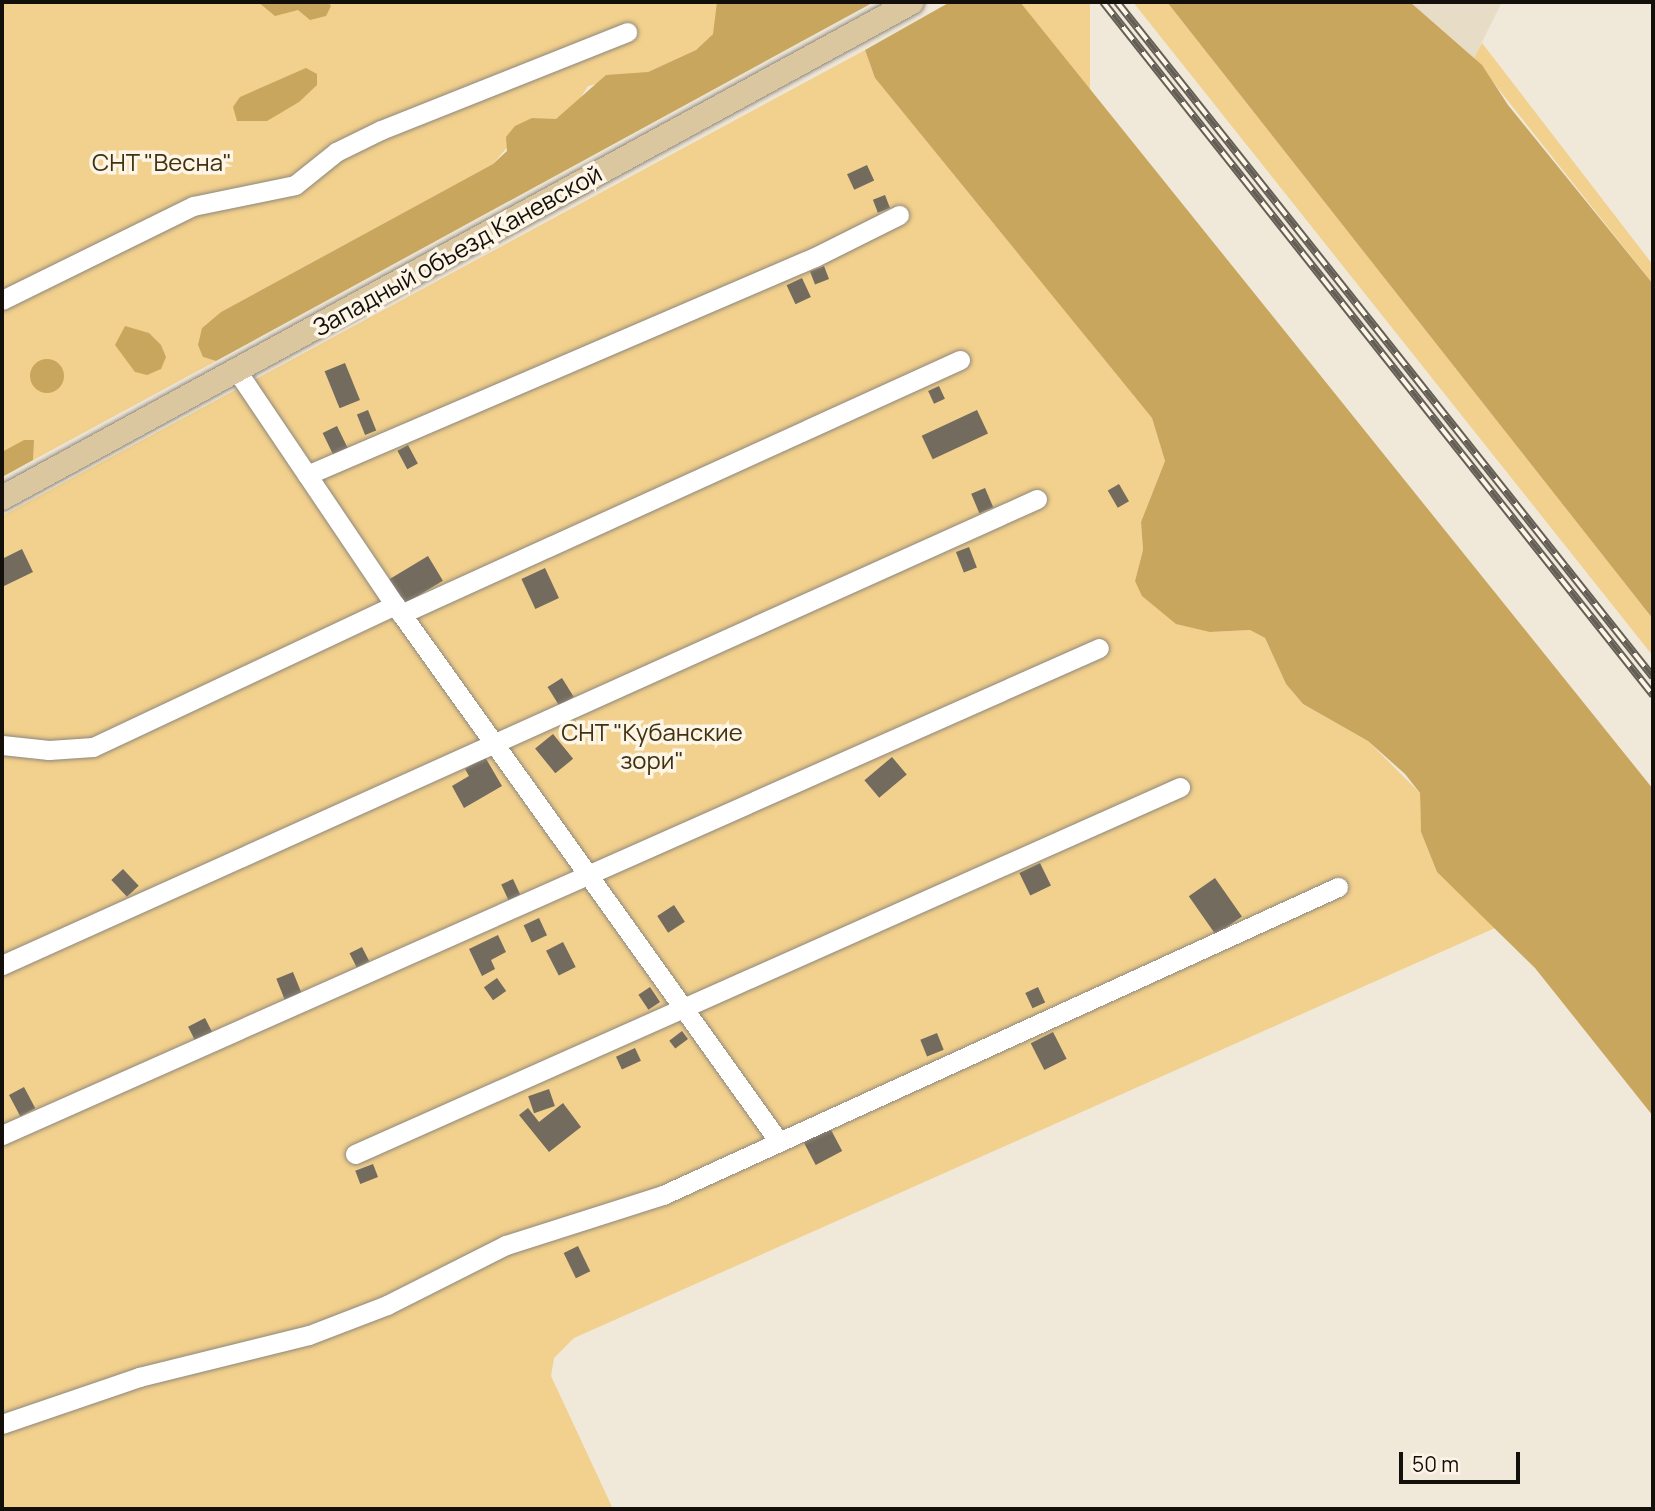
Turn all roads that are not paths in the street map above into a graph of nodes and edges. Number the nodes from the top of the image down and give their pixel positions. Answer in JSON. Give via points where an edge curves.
{"nodes":[{"id":1,"x":912,"y":2,"type":"edge"},
{"id":2,"x":627,"y":32,"type":"dead end"},
{"id":3,"x":899,"y":215,"type":"dead end"},
{"id":4,"x":2,"y":299,"type":"edge"},
{"id":5,"x":960,"y":360,"type":"dead end"},
{"id":6,"x":237,"y":371,"type":"junction"},
{"id":7,"x":307,"y":475,"type":"junction"},
{"id":8,"x":2,"y":498,"type":"edge"},
{"id":9,"x":1037,"y":499,"type":"dead end"},
{"id":10,"x":398,"y":609,"type":"junction"},
{"id":11,"x":1099,"y":648,"type":"dead end"},
{"id":12,"x":2,"y":745,"type":"edge"},
{"id":13,"x":495,"y":746,"type":"junction"},
{"id":14,"x":1180,"y":787,"type":"dead end"},
{"id":15,"x":589,"y":877,"type":"junction"},
{"id":16,"x":1338,"y":887,"type":"dead end"},
{"id":17,"x":2,"y":965,"type":"edge"},
{"id":18,"x":683,"y":1008,"type":"junction"},
{"id":19,"x":2,"y":1135,"type":"edge"},
{"id":20,"x":777,"y":1139,"type":"junction"},
{"id":21,"x":355,"y":1154,"type":"dead end"},
{"id":22,"x":2,"y":1424,"type":"edge"}],
"edges":[{"from":1,"to":6,"type":"main road","name":"Западный объезд Каневской"},
{"from":2,"to":4,"type":"lane","via":[[381,130],[336,152],[295,185],[193,206]]},
{"from":3,"to":7,"type":"lane","via":[[815,257]]},
{"from":5,"to":10,"type":"lane"},
{"from":6,"to":7,"type":"lane"},
{"from":6,"to":8,"type":"main road","name":"Западный объезд Каневской"},
{"from":7,"to":10,"type":"lane"},
{"from":9,"to":13,"type":"lane"},
{"from":10,"to":12,"type":"lane","via":[[93,747],[49,750]]},
{"from":10,"to":13,"type":"lane"},
{"from":11,"to":15,"type":"lane"},
{"from":13,"to":15,"type":"lane"},
{"from":13,"to":17,"type":"lane"},
{"from":14,"to":18,"type":"lane"},
{"from":15,"to":18,"type":"lane"},
{"from":15,"to":19,"type":"lane"},
{"from":16,"to":20,"type":"lane"},
{"from":18,"to":20,"type":"lane"},
{"from":18,"to":21,"type":"lane"},
{"from":20,"to":22,"type":"lane","via":[[710,1176],[506,1245],[387,1305],[309,1335],[139,1377]]}]}
